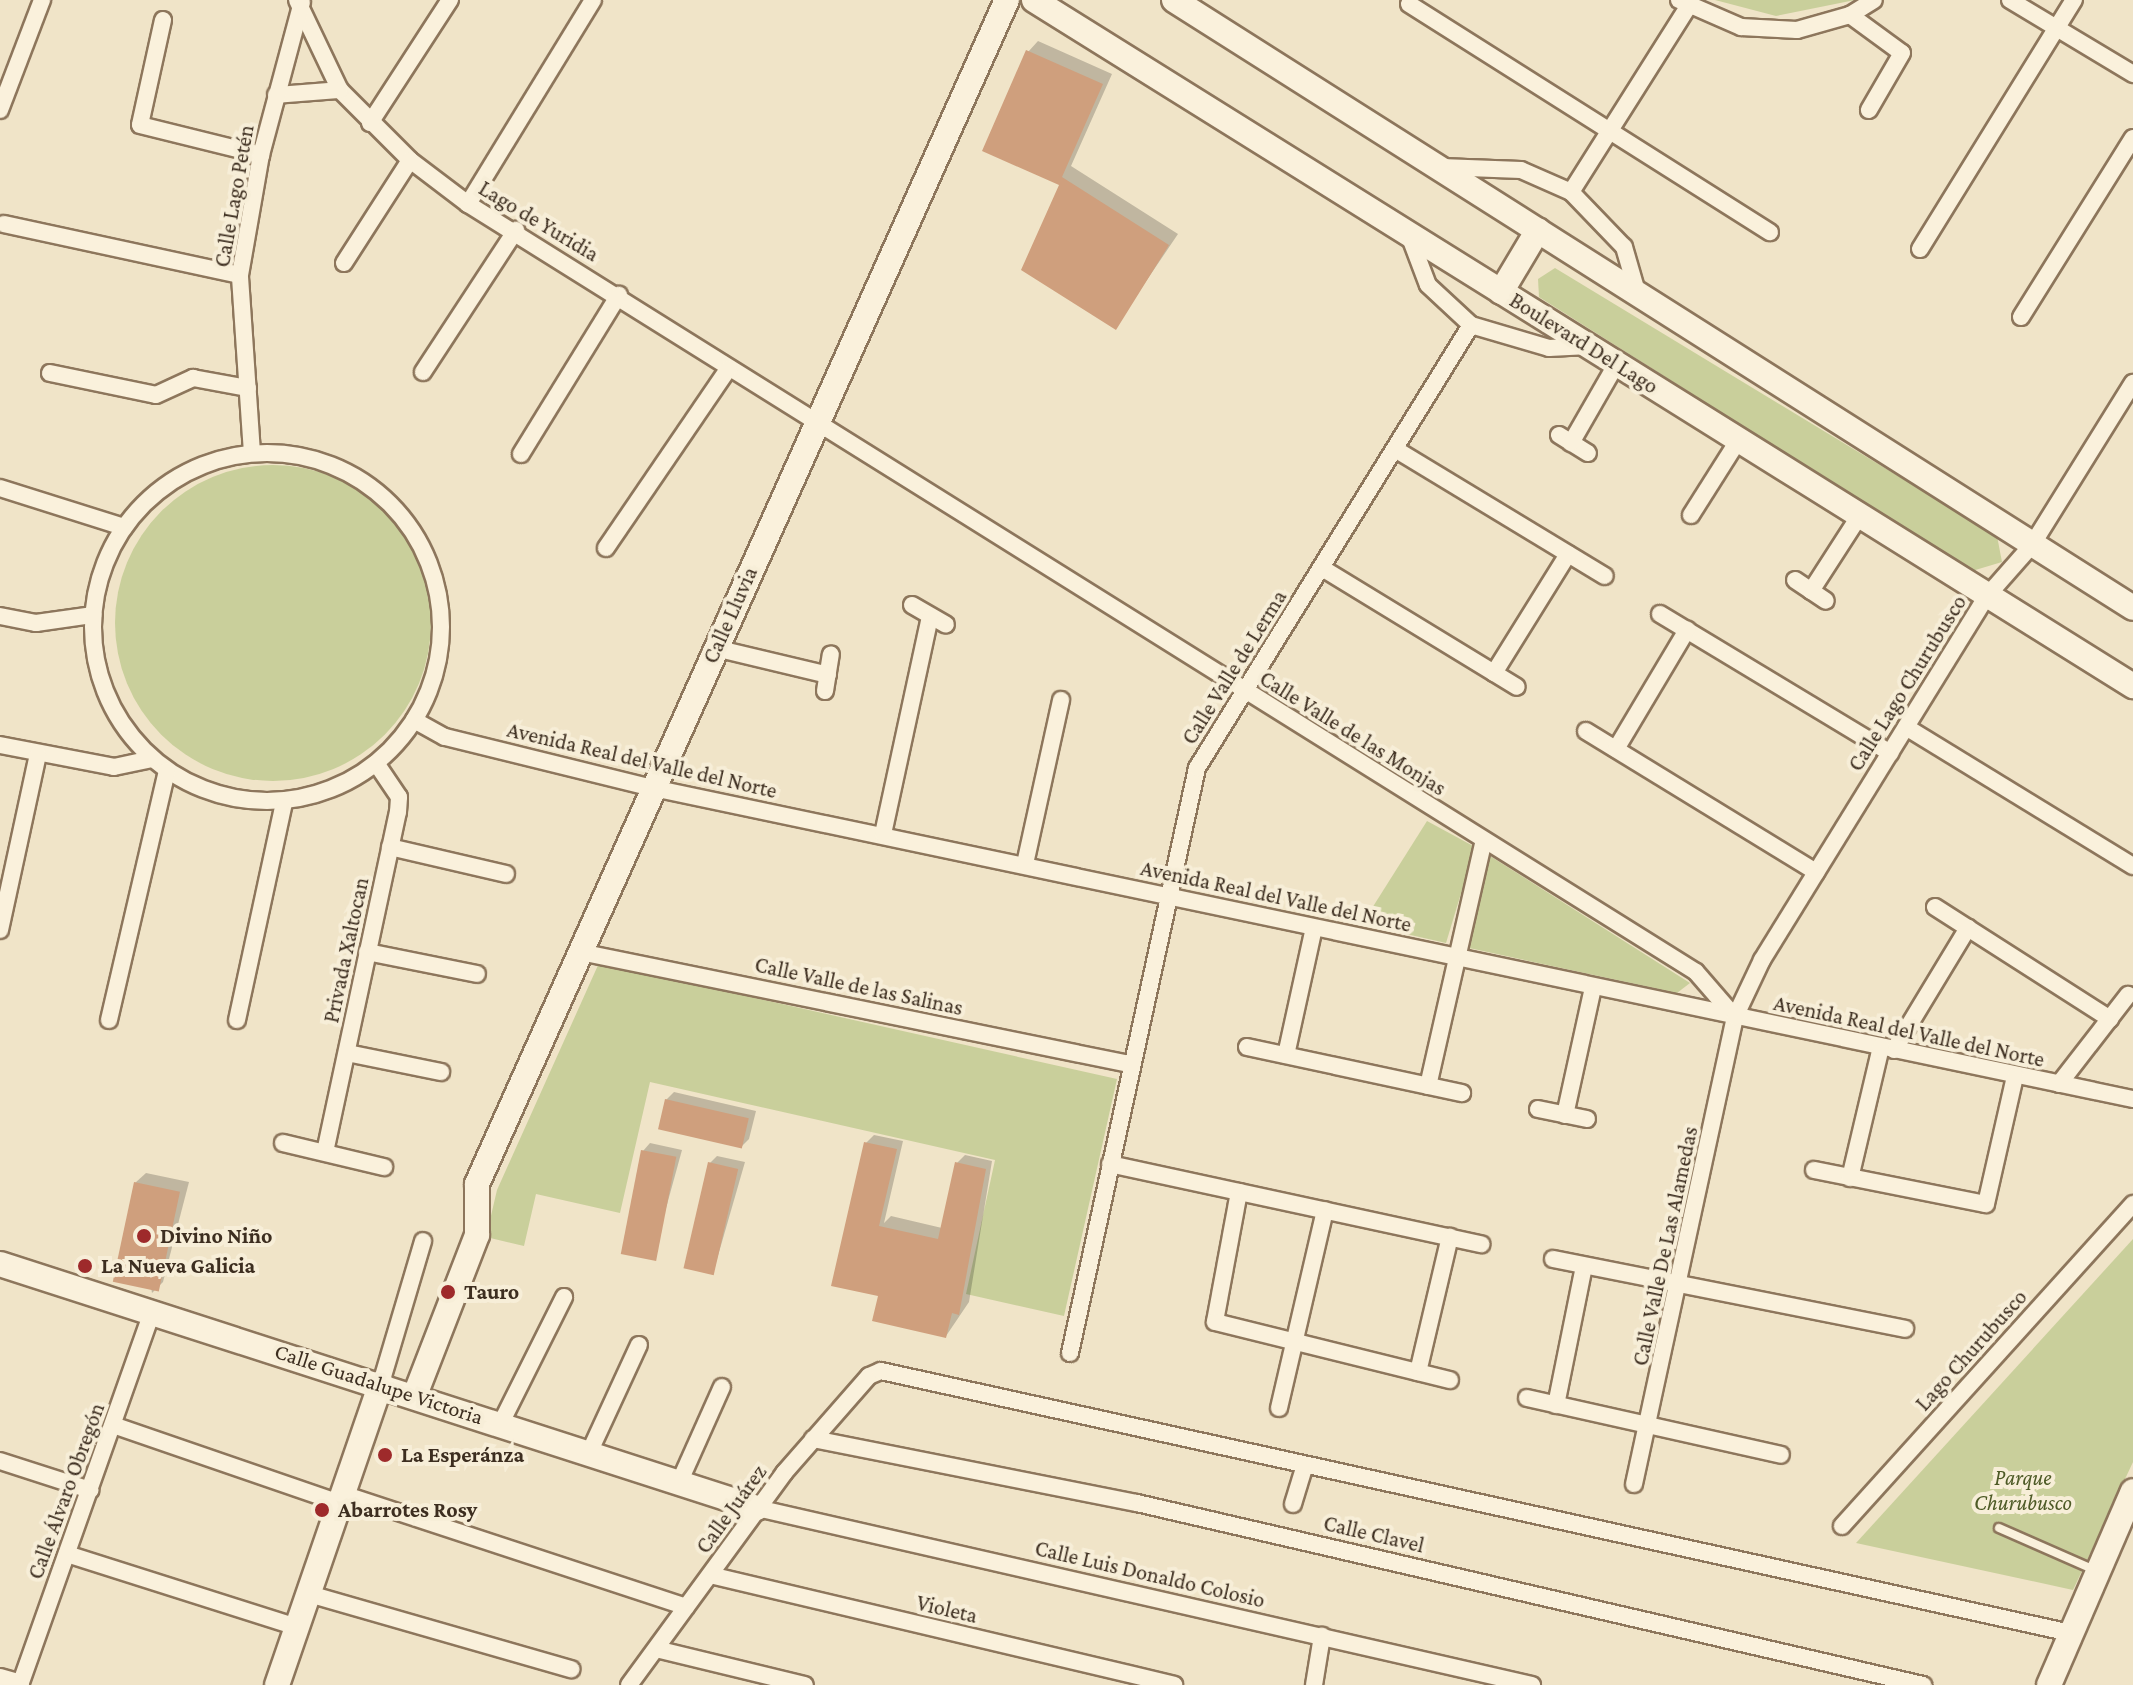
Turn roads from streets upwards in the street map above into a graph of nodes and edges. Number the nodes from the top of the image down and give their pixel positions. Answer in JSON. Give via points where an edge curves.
{"nodes":[{"id":1,"x":42,"y":0,"type":"edge"},
{"id":2,"x":450,"y":0,"type":"edge"},
{"id":3,"x":593,"y":0,"type":"edge"},
{"id":4,"x":1007,"y":0,"type":"edge"},
{"id":5,"x":1034,"y":0,"type":"edge"},
{"id":6,"x":1174,"y":0,"type":"edge"},
{"id":7,"x":1874,"y":0,"type":"edge"},
{"id":8,"x":2010,"y":0,"type":"edge"},
{"id":9,"x":2074,"y":0,"type":"edge"},
{"id":10,"x":300,"y":2,"type":"edge"},
{"id":11,"x":1409,"y":4,"type":"dead end"},
{"id":12,"x":1684,"y":4,"type":"edge"},
{"id":13,"x":1850,"y":15,"type":"junction"},
{"id":14,"x":163,"y":20,"type":"dead end"},
{"id":15,"x":2055,"y":30,"type":"junction"},
{"id":16,"x":2133,"y":74,"type":"edge"},
{"id":17,"x":340,"y":90,"type":"junction"},
{"id":18,"x":276,"y":95,"type":"junction"},
{"id":19,"x":0,"y":110,"type":"edge"},
{"id":20,"x":1869,"y":110,"type":"dead end"},
{"id":21,"x":370,"y":123,"type":"junction"},
{"id":22,"x":1609,"y":132,"type":"junction"},
{"id":23,"x":2133,"y":138,"type":"edge"},
{"id":24,"x":261,"y":155,"type":"junction"},
{"id":25,"x":410,"y":160,"type":"junction"},
{"id":26,"x":1437,"y":167,"type":"junction"},
{"id":27,"x":1571,"y":192,"type":"junction"},
{"id":28,"x":468,"y":204,"type":"junction"},
{"id":29,"x":4,"y":224,"type":"dead end"},
{"id":30,"x":516,"y":230,"type":"junction"},
{"id":31,"x":1538,"y":230,"type":"junction"},
{"id":32,"x":1770,"y":232,"type":"dead end"},
{"id":33,"x":1409,"y":235,"type":"junction"},
{"id":34,"x":1920,"y":249,"type":"dead end"},
{"id":35,"x":344,"y":263,"type":"dead end"},
{"id":36,"x":240,"y":275,"type":"junction"},
{"id":37,"x":1501,"y":292,"type":"junction"},
{"id":38,"x":1637,"y":292,"type":"junction"},
{"id":39,"x":619,"y":295,"type":"junction"},
{"id":40,"x":2021,"y":317,"type":"dead end"},
{"id":41,"x":1471,"y":325,"type":"junction"},
{"id":42,"x":1589,"y":346,"type":"junction"},
{"id":43,"x":1617,"y":363,"type":"junction"},
{"id":44,"x":728,"y":369,"type":"junction"},
{"id":45,"x":423,"y":372,"type":"dead end"},
{"id":46,"x":50,"y":373,"type":"dead end"},
{"id":47,"x":2133,"y":383,"type":"edge"},
{"id":48,"x":248,"y":388,"type":"junction"},
{"id":49,"x":814,"y":426,"type":"junction"},
{"id":50,"x":1739,"y":439,"type":"junction"},
{"id":51,"x":1395,"y":449,"type":"junction"},
{"id":52,"x":252,"y":453,"type":"junction"},
{"id":53,"x":1588,"y":453,"type":"dead end"},
{"id":54,"x":521,"y":454,"type":"dead end"},
{"id":55,"x":0,"y":488,"type":"edge"},
{"id":56,"x":1691,"y":515,"type":"dead end"},
{"id":57,"x":1860,"y":515,"type":"junction"},
{"id":58,"x":124,"y":527,"type":"junction"},
{"id":59,"x":2032,"y":545,"type":"junction"},
{"id":60,"x":606,"y":548,"type":"dead end"},
{"id":61,"x":1568,"y":554,"type":"junction"},
{"id":62,"x":1322,"y":568,"type":"junction"},
{"id":63,"x":1605,"y":576,"type":"dead end"},
{"id":64,"x":1795,"y":580,"type":"dead end"},
{"id":65,"x":1811,"y":591,"type":"junction"},
{"id":66,"x":1987,"y":596,"type":"junction"},
{"id":67,"x":1826,"y":601,"type":"dead end"},
{"id":68,"x":912,"y":605,"type":"dead end"},
{"id":69,"x":2133,"y":608,"type":"edge"},
{"id":70,"x":1660,"y":614,"type":"dead end"},
{"id":71,"x":93,"y":615,"type":"junction"},
{"id":72,"x":0,"y":616,"type":"edge"},
{"id":73,"x":930,"y":617,"type":"junction"},
{"id":74,"x":946,"y":625,"type":"dead end"},
{"id":75,"x":1687,"y":630,"type":"junction"},
{"id":76,"x":715,"y":648,"type":"junction"},
{"id":77,"x":831,"y":654,"type":"dead end"},
{"id":78,"x":1494,"y":673,"type":"junction"},
{"id":79,"x":2133,"y":686,"type":"edge"},
{"id":80,"x":1517,"y":687,"type":"dead end"},
{"id":81,"x":1243,"y":691,"type":"junction"},
{"id":82,"x":1061,"y":700,"type":"dead end"},
{"id":83,"x":414,"y":720,"type":"junction"},
{"id":84,"x":1906,"y":727,"type":"junction"},
{"id":85,"x":1586,"y":731,"type":"dead end"},
{"id":86,"x":0,"y":745,"type":"edge"},
{"id":87,"x":1616,"y":749,"type":"junction"},
{"id":88,"x":1890,"y":753,"type":"junction"},
{"id":89,"x":38,"y":754,"type":"junction"},
{"id":90,"x":151,"y":759,"type":"junction"},
{"id":91,"x":376,"y":763,"type":"junction"},
{"id":92,"x":167,"y":771,"type":"junction"},
{"id":93,"x":653,"y":788,"type":"junction"},
{"id":94,"x":284,"y":802,"type":"junction"},
{"id":95,"x":883,"y":834,"type":"junction"},
{"id":96,"x":1484,"y":840,"type":"junction"},
{"id":97,"x":390,"y":847,"type":"junction"},
{"id":98,"x":1025,"y":864,"type":"junction"},
{"id":99,"x":2133,"y":866,"type":"edge"},
{"id":100,"x":1816,"y":872,"type":"junction"},
{"id":101,"x":506,"y":874,"type":"dead end"},
{"id":102,"x":1167,"y":895,"type":"junction"},
{"id":103,"x":1935,"y":907,"type":"dead end"},
{"id":104,"x":1314,"y":928,"type":"junction"},
{"id":105,"x":1968,"y":928,"type":"junction"},
{"id":106,"x":0,"y":930,"type":"edge"},
{"id":107,"x":367,"y":952,"type":"junction"},
{"id":108,"x":580,"y":952,"type":"junction"},
{"id":109,"x":1457,"y":959,"type":"junction"},
{"id":110,"x":477,"y":974,"type":"dead end"},
{"id":111,"x":1593,"y":988,"type":"junction"},
{"id":112,"x":2128,"y":995,"type":"dead end"},
{"id":113,"x":1735,"y":1017,"type":"junction"},
{"id":114,"x":2110,"y":1019,"type":"junction"},
{"id":115,"x":109,"y":1020,"type":"dead end"},
{"id":116,"x":237,"y":1020,"type":"dead end"},
{"id":117,"x":1247,"y":1047,"type":"dead end"},
{"id":118,"x":1888,"y":1049,"type":"junction"},
{"id":119,"x":347,"y":1053,"type":"junction"},
{"id":120,"x":1286,"y":1055,"type":"junction"},
{"id":121,"x":1129,"y":1064,"type":"junction"},
{"id":122,"x":441,"y":1072,"type":"dead end"},
{"id":123,"x":2015,"y":1076,"type":"junction"},
{"id":124,"x":2059,"y":1084,"type":"junction"},
{"id":125,"x":1428,"y":1086,"type":"junction"},
{"id":126,"x":1462,"y":1093,"type":"dead end"},
{"id":127,"x":2133,"y":1099,"type":"edge"},
{"id":128,"x":1538,"y":1109,"type":"dead end"},
{"id":129,"x":1565,"y":1115,"type":"junction"},
{"id":130,"x":1587,"y":1119,"type":"dead end"},
{"id":131,"x":283,"y":1143,"type":"dead end"},
{"id":132,"x":325,"y":1152,"type":"junction"},
{"id":133,"x":1110,"y":1164,"type":"junction"},
{"id":134,"x":384,"y":1167,"type":"dead end"},
{"id":135,"x":1814,"y":1170,"type":"dead end"},
{"id":136,"x":1850,"y":1178,"type":"junction"},
{"id":137,"x":1239,"y":1192,"type":"junction"},
{"id":138,"x":2133,"y":1204,"type":"edge"},
{"id":139,"x":1325,"y":1210,"type":"junction"},
{"id":140,"x":1450,"y":1237,"type":"junction"},
{"id":141,"x":423,"y":1241,"type":"dead end"},
{"id":142,"x":1481,"y":1244,"type":"dead end"},
{"id":143,"x":1553,"y":1259,"type":"dead end"},
{"id":144,"x":0,"y":1264,"type":"edge"},
{"id":145,"x":1584,"y":1266,"type":"junction"},
{"id":146,"x":1681,"y":1287,"type":"junction"},
{"id":147,"x":564,"y":1297,"type":"dead end"},
{"id":148,"x":152,"y":1312,"type":"junction"},
{"id":149,"x":1905,"y":1329,"type":"dead end"},
{"id":150,"x":1294,"y":1344,"type":"junction"},
{"id":151,"x":639,"y":1345,"type":"dead end"},
{"id":152,"x":1070,"y":1353,"type":"dead end"},
{"id":153,"x":1418,"y":1372,"type":"junction"},
{"id":154,"x":1450,"y":1380,"type":"dead end"},
{"id":155,"x":381,"y":1383,"type":"junction"},
{"id":156,"x":722,"y":1387,"type":"dead end"},
{"id":157,"x":415,"y":1395,"type":"junction"},
{"id":158,"x":1527,"y":1398,"type":"dead end"},
{"id":159,"x":1556,"y":1405,"type":"junction"},
{"id":160,"x":1279,"y":1408,"type":"dead end"},
{"id":161,"x":501,"y":1423,"type":"junction"},
{"id":162,"x":113,"y":1425,"type":"junction"},
{"id":163,"x":1646,"y":1427,"type":"junction"},
{"id":164,"x":813,"y":1439,"type":"junction"},
{"id":165,"x":589,"y":1453,"type":"junction"},
{"id":166,"x":1781,"y":1455,"type":"dead end"},
{"id":167,"x":0,"y":1461,"type":"edge"},
{"id":168,"x":1304,"y":1468,"type":"junction"},
{"id":169,"x":679,"y":1483,"type":"junction"},
{"id":170,"x":1634,"y":1484,"type":"dead end"},
{"id":171,"x":90,"y":1490,"type":"junction"},
{"id":172,"x":2133,"y":1491,"type":"edge"},
{"id":173,"x":341,"y":1498,"type":"junction"},
{"id":174,"x":1293,"y":1504,"type":"dead end"},
{"id":175,"x":757,"y":1508,"type":"junction"},
{"id":176,"x":1842,"y":1526,"type":"dead end"},
{"id":177,"x":2126,"y":1526,"type":"edge"},
{"id":178,"x":67,"y":1554,"type":"junction"},
{"id":179,"x":710,"y":1575,"type":"junction"},
{"id":180,"x":309,"y":1594,"type":"junction"},
{"id":181,"x":686,"y":1607,"type":"junction"},
{"id":182,"x":297,"y":1627,"type":"junction"},
{"id":183,"x":2071,"y":1633,"type":"junction"},
{"id":184,"x":1322,"y":1636,"type":"junction"},
{"id":185,"x":656,"y":1649,"type":"junction"},
{"id":186,"x":571,"y":1669,"type":"dead end"},
{"id":187,"x":0,"y":1677,"type":"edge"},
{"id":188,"x":20,"y":1684,"type":"edge"},
{"id":189,"x":277,"y":1685,"type":"edge"},
{"id":190,"x":629,"y":1685,"type":"edge"},
{"id":191,"x":805,"y":1685,"type":"edge"},
{"id":192,"x":1174,"y":1685,"type":"edge"},
{"id":193,"x":1314,"y":1685,"type":"edge"},
{"id":194,"x":1532,"y":1685,"type":"edge"},
{"id":195,"x":1923,"y":1685,"type":"edge"},
{"id":196,"x":2049,"y":1685,"type":"edge"}],
"edges":[{"from":1,"to":19,"type":"street"},
{"from":2,"to":21,"type":"street"},
{"from":3,"to":28,"type":"street"},
{"from":4,"to":49,"type":"street","name":"Calle Lluvia"},
{"from":5,"to":33,"type":"street","name":"Boulevard Del Lago"},
{"from":6,"to":26,"type":"street"},
{"from":7,"to":13,"type":"street"},
{"from":8,"to":15,"type":"street"},
{"from":9,"to":15,"type":"street"},
{"from":10,"to":17,"type":"street","name":"Lago de Yuridia"},
{"from":10,"to":18,"type":"street","name":"Calle Lago Petén"},
{"from":11,"to":22,"type":"street"},
{"from":12,"to":13,"type":"street","via":[[1755,28],[1797,30]]},
{"from":12,"to":22,"type":"street"},
{"from":13,"to":20,"type":"street","via":[[1902,53]]},
{"from":14,"to":24,"type":"street","via":[[145,130]]},
{"from":15,"to":16,"type":"street"},
{"from":15,"to":34,"type":"street"},
{"from":17,"to":18,"type":"street"},
{"from":17,"to":21,"type":"street","name":"Lago de Yuridia"},
{"from":18,"to":24,"type":"street","name":"Calle Lago Petén"},
{"from":21,"to":25,"type":"street","name":"Lago de Yuridia"},
{"from":22,"to":27,"type":"street"},
{"from":22,"to":32,"type":"street"},
{"from":23,"to":40,"type":"street"},
{"from":24,"to":36,"type":"street","name":"Calle Lago Petén"},
{"from":25,"to":28,"type":"street","name":"Lago de Yuridia"},
{"from":25,"to":35,"type":"street"},
{"from":26,"to":27,"type":"street","via":[[1521,170]]},
{"from":26,"to":31,"type":"street"},
{"from":27,"to":38,"type":"street","via":[[1624,247]]},
{"from":28,"to":30,"type":"street","name":"Lago de Yuridia"},
{"from":29,"to":36,"type":"street"},
{"from":30,"to":39,"type":"street","name":"Lago de Yuridia"},
{"from":30,"to":45,"type":"street"},
{"from":31,"to":37,"type":"street"},
{"from":31,"to":38,"type":"street"},
{"from":33,"to":37,"type":"street","name":"Boulevard Del Lago"},
{"from":33,"to":41,"type":"street","via":[[1428,285]]},
{"from":36,"to":48,"type":"street","name":"Calle Lago Petén"},
{"from":37,"to":42,"type":"street","name":"Boulevard Del Lago"},
{"from":38,"to":59,"type":"street"},
{"from":39,"to":44,"type":"street","name":"Lago de Yuridia"},
{"from":39,"to":54,"type":"street"},
{"from":41,"to":42,"type":"street","via":[[1549,348]]},
{"from":41,"to":51,"type":"street","name":"Calle Valle de Lerma"},
{"from":42,"to":43,"type":"street","name":"Boulevard Del Lago"},
{"from":43,"to":50,"type":"street","name":"Boulevard Del Lago"},
{"from":43,"to":53,"type":"street","via":[[1565,439]]},
{"from":44,"to":49,"type":"street","name":"Lago de Yuridia"},
{"from":44,"to":60,"type":"street"},
{"from":46,"to":48,"type":"street","via":[[156,395],[193,378]]},
{"from":47,"to":59,"type":"street","name":"Calle Lago Churubusco"},
{"from":48,"to":52,"type":"street","name":"Calle Lago Petén"},
{"from":49,"to":76,"type":"street","name":"Calle Lluvia"},
{"from":49,"to":81,"type":"street","name":"Calle Valle de las Monjas"},
{"from":50,"to":56,"type":"street"},
{"from":50,"to":57,"type":"street","name":"Boulevard Del Lago"},
{"from":51,"to":61,"type":"street"},
{"from":51,"to":62,"type":"street","name":"Calle Valle de Lerma"},
{"from":52,"to":58,"type":"street","via":[[193,468]]},
{"from":52,"to":83,"type":"street","via":[[337,467],[405,519],[439,599],[441,642]]},
{"from":55,"to":58,"type":"street"},
{"from":57,"to":65,"type":"street"},
{"from":57,"to":66,"type":"street","name":"Boulevard Del Lago"},
{"from":58,"to":71,"type":"street","via":[[102,569]]},
{"from":59,"to":66,"type":"street","name":"Calle Lago Churubusco"},
{"from":59,"to":69,"type":"street"},
{"from":61,"to":63,"type":"street"},
{"from":61,"to":78,"type":"street"},
{"from":62,"to":78,"type":"street"},
{"from":62,"to":81,"type":"street","name":"Calle Valle de Lerma"},
{"from":64,"to":65,"type":"street"},
{"from":65,"to":67,"type":"street"},
{"from":66,"to":79,"type":"street","name":"Boulevard Del Lago"},
{"from":66,"to":84,"type":"street","name":"Calle Lago Churubusco"},
{"from":68,"to":73,"type":"street"},
{"from":70,"to":75,"type":"street"},
{"from":71,"to":72,"type":"street","via":[[36,623]]},
{"from":71,"to":90,"type":"street","via":[[106,694]]},
{"from":73,"to":74,"type":"street"},
{"from":73,"to":95,"type":"street"},
{"from":75,"to":87,"type":"street"},
{"from":75,"to":88,"type":"street"},
{"from":76,"to":77,"type":"street","via":[[826,683]]},
{"from":76,"to":93,"type":"street","name":"Calle Lluvia"},
{"from":78,"to":80,"type":"street"},
{"from":81,"to":96,"type":"street","name":"Calle Valle de las Monjas"},
{"from":81,"to":102,"type":"street","name":"Calle Valle de Lerma","via":[[1197,768]]},
{"from":82,"to":98,"type":"street"},
{"from":83,"to":91,"type":"street"},
{"from":83,"to":93,"type":"street","name":"Avenida Real del Valle del Norte","via":[[445,737]]},
{"from":84,"to":88,"type":"street","name":"Calle Lago Churubusco"},
{"from":84,"to":99,"type":"street"},
{"from":85,"to":87,"type":"street"},
{"from":86,"to":89,"type":"street"},
{"from":87,"to":100,"type":"street"},
{"from":88,"to":100,"type":"street","name":"Calle Lago Churubusco"},
{"from":89,"to":90,"type":"street","via":[[114,767]]},
{"from":89,"to":106,"type":"street"},
{"from":90,"to":92,"type":"street"},
{"from":91,"to":94,"type":"street","via":[[348,782]]},
{"from":91,"to":97,"type":"street","name":"Privada Xaltocan","via":[[399,797]]},
{"from":92,"to":94,"type":"street","via":[[223,797]]},
{"from":92,"to":115,"type":"street"},
{"from":93,"to":95,"type":"street","name":"Avenida Real del Valle del Norte"},
{"from":93,"to":108,"type":"street","name":"Calle Lluvia"},
{"from":94,"to":116,"type":"street"},
{"from":95,"to":98,"type":"street","name":"Avenida Real del Valle del Norte"},
{"from":96,"to":109,"type":"street"},
{"from":96,"to":113,"type":"street","name":"Calle Valle de las Monjas","via":[[1696,972]]},
{"from":97,"to":101,"type":"street"},
{"from":97,"to":107,"type":"street","name":"Privada Xaltocan"},
{"from":98,"to":102,"type":"street","name":"Avenida Real del Valle del Norte"},
{"from":100,"to":113,"type":"street","name":"Calle Lago Churubusco"},
{"from":102,"to":104,"type":"street","name":"Avenida Real del Valle del Norte"},
{"from":102,"to":121,"type":"street","name":"Calle Valle de Lerma"},
{"from":103,"to":105,"type":"street"},
{"from":104,"to":109,"type":"street","name":"Avenida Real del Valle del Norte"},
{"from":104,"to":120,"type":"street"},
{"from":105,"to":114,"type":"street"},
{"from":105,"to":118,"type":"street"},
{"from":107,"to":110,"type":"street"},
{"from":107,"to":119,"type":"street","name":"Privada Xaltocan"},
{"from":108,"to":121,"type":"street","name":"Calle Valle de las Salinas"},
{"from":108,"to":157,"type":"street","name":"Calle Lluvia","via":[[477,1184],[477,1235]]},
{"from":109,"to":111,"type":"street","name":"Avenida Real del Valle del Norte"},
{"from":109,"to":125,"type":"street"},
{"from":111,"to":113,"type":"street","name":"Avenida Real del Valle del Norte"},
{"from":111,"to":129,"type":"street"},
{"from":112,"to":114,"type":"street"},
{"from":113,"to":118,"type":"street","name":"Avenida Real del Valle del Norte"},
{"from":113,"to":146,"type":"street","name":"Calle Valle De Las Alamedas"},
{"from":114,"to":124,"type":"street"},
{"from":117,"to":120,"type":"street"},
{"from":118,"to":123,"type":"street","name":"Avenida Real del Valle del Norte"},
{"from":118,"to":136,"type":"street"},
{"from":119,"to":122,"type":"street"},
{"from":119,"to":132,"type":"street","name":"Privada Xaltocan"},
{"from":120,"to":125,"type":"street"},
{"from":121,"to":133,"type":"street","name":"Calle Valle de Lerma"},
{"from":123,"to":124,"type":"street","name":"Avenida Real del Valle del Norte"},
{"from":123,"to":136,"type":"street","via":[[1986,1204]]},
{"from":124,"to":127,"type":"street","name":"Avenida Real del Valle del Norte"},
{"from":125,"to":126,"type":"street"},
{"from":128,"to":129,"type":"street"},
{"from":129,"to":130,"type":"street"},
{"from":131,"to":132,"type":"street"},
{"from":132,"to":134,"type":"street"},
{"from":133,"to":137,"type":"street"},
{"from":133,"to":152,"type":"street","name":"Calle Valle de Lerma"},
{"from":135,"to":136,"type":"street"},
{"from":137,"to":139,"type":"street"},
{"from":137,"to":150,"type":"street","via":[[1215,1322]]},
{"from":138,"to":176,"type":"street","name":"Lago Churubusco"},
{"from":139,"to":140,"type":"street"},
{"from":139,"to":150,"type":"street"},
{"from":140,"to":142,"type":"street"},
{"from":140,"to":153,"type":"street"},
{"from":141,"to":155,"type":"street"},
{"from":143,"to":145,"type":"street"},
{"from":144,"to":148,"type":"street","name":"Calle Guadalupe Victoria"},
{"from":145,"to":146,"type":"street"},
{"from":145,"to":159,"type":"street"},
{"from":146,"to":149,"type":"street"},
{"from":146,"to":163,"type":"street","name":"Calle Valle De Las Alamedas"},
{"from":147,"to":161,"type":"street"},
{"from":148,"to":155,"type":"street","name":"Calle Guadalupe Victoria"},
{"from":148,"to":162,"type":"street","name":"Calle Álvaro Obregón"},
{"from":150,"to":153,"type":"street"},
{"from":150,"to":160,"type":"street"},
{"from":151,"to":165,"type":"street"},
{"from":153,"to":154,"type":"street"},
{"from":155,"to":157,"type":"street","name":"Calle Guadalupe Victoria"},
{"from":155,"to":173,"type":"street"},
{"from":156,"to":169,"type":"street"},
{"from":157,"to":161,"type":"street","name":"Calle Guadalupe Victoria"},
{"from":158,"to":159,"type":"street"},
{"from":159,"to":163,"type":"street"},
{"from":161,"to":165,"type":"street","name":"Calle Guadalupe Victoria"},
{"from":162,"to":171,"type":"street","name":"Calle Álvaro Obregón"},
{"from":162,"to":173,"type":"street"},
{"from":163,"to":166,"type":"street"},
{"from":163,"to":170,"type":"street","name":"Calle Valle De Las Alamedas"},
{"from":164,"to":168,"type":"street","name":"Calle Juárez","via":[[881,1371]]},
{"from":164,"to":175,"type":"street","name":"Calle Juárez"},
{"from":164,"to":195,"type":"street","name":"Calle Clavel","via":[[1137,1503]]},
{"from":165,"to":169,"type":"street","name":"Calle Guadalupe Victoria"},
{"from":167,"to":171,"type":"street"},
{"from":168,"to":174,"type":"street"},
{"from":168,"to":183,"type":"street"},
{"from":169,"to":175,"type":"street","name":"Calle Guadalupe Victoria"},
{"from":171,"to":178,"type":"street","name":"Calle Álvaro Obregón"},
{"from":172,"to":177,"type":"street"},
{"from":173,"to":180,"type":"street"},
{"from":173,"to":181,"type":"street"},
{"from":175,"to":179,"type":"street","name":"Calle Juárez"},
{"from":175,"to":184,"type":"street","name":"Calle Luis Donaldo Colosio"},
{"from":177,"to":183,"type":"street","via":[[2098,1571]]},
{"from":178,"to":182,"type":"street"},
{"from":178,"to":188,"type":"street","name":"Calle Álvaro Obregón"},
{"from":179,"to":181,"type":"street","name":"Calle Juárez"},
{"from":179,"to":192,"type":"street","name":"Violeta"},
{"from":180,"to":182,"type":"street"},
{"from":180,"to":186,"type":"street"},
{"from":181,"to":185,"type":"street","name":"Calle Juárez"},
{"from":182,"to":189,"type":"street"},
{"from":183,"to":196,"type":"street"},
{"from":184,"to":193,"type":"street"},
{"from":184,"to":194,"type":"street","name":"Calle Luis Donaldo Colosio"},
{"from":185,"to":190,"type":"street","name":"Calle Juárez"},
{"from":185,"to":191,"type":"street"},
{"from":187,"to":188,"type":"street"}]}
